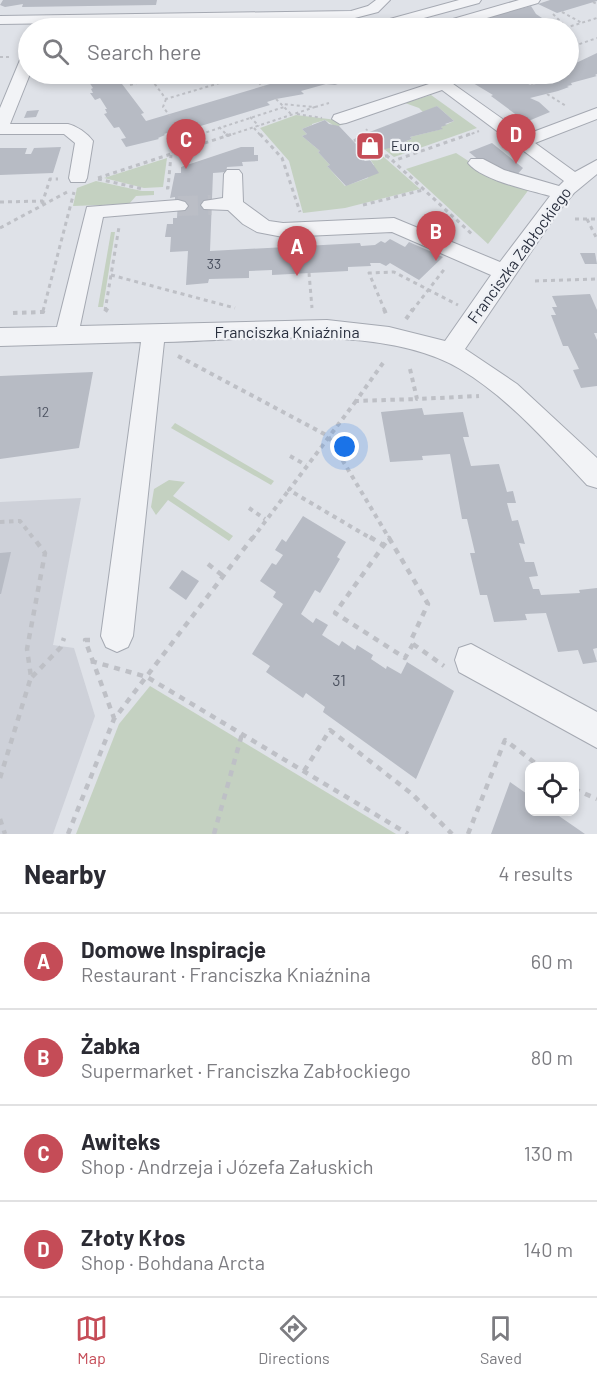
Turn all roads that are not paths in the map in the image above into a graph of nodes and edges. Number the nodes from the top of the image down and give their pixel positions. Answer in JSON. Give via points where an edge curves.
{"nodes":[{"id":1,"x":170,"y":0,"type":"edge"},
{"id":2,"x":201,"y":0,"type":"edge"},
{"id":3,"x":294,"y":0,"type":"edge"},
{"id":4,"x":383,"y":0,"type":"edge"},
{"id":5,"x":474,"y":0,"type":"edge"},
{"id":6,"x":533,"y":0,"type":"edge"},
{"id":7,"x":295,"y":16,"type":"junction"},
{"id":8,"x":166,"y":17,"type":"junction"},
{"id":9,"x":199,"y":17,"type":"junction"},
{"id":10,"x":162,"y":18,"type":"edge"},
{"id":11,"x":426,"y":18,"type":"edge"},
{"id":12,"x":471,"y":18,"type":"edge"},
{"id":13,"x":0,"y":20,"type":"edge"},
{"id":14,"x":18,"y":21,"type":"edge"},
{"id":15,"x":18,"y":84,"type":"edge"},
{"id":16,"x":426,"y":84,"type":"edge"},
{"id":17,"x":445,"y":84,"type":"edge"},
{"id":18,"x":597,"y":113,"type":"edge"},
{"id":19,"x":340,"y":120,"type":"dead end"},
{"id":20,"x":0,"y":128,"type":"edge"},
{"id":21,"x":523,"y":142,"type":"junction"},
{"id":22,"x":477,"y":163,"type":"dead end"},
{"id":23,"x":597,"y":166,"type":"edge"},
{"id":24,"x":233,"y":174,"type":"dead end"},
{"id":25,"x":78,"y":178,"type":"dead end"},
{"id":26,"x":568,"y":187,"type":"junction"},
{"id":27,"x":233,"y":204,"type":"junction"},
{"id":28,"x":211,"y":205,"type":"tunnel mouth"},
{"id":29,"x":178,"y":206,"type":"tunnel mouth"},
{"id":30,"x":504,"y":272,"type":"junction"},
{"id":31,"x":154,"y":332,"type":"junction"},
{"id":32,"x":67,"y":334,"type":"junction"},
{"id":33,"x":0,"y":337,"type":"edge"},
{"id":34,"x":450,"y":353,"type":"junction"},
{"id":35,"x":597,"y":476,"type":"edge"},
{"id":36,"x":117,"y":636,"type":"road end"},
{"id":37,"x":471,"y":660,"type":"road end"},
{"id":38,"x":597,"y":731,"type":"edge"}],
"edges":[{"from":1,"to":8,"type":"street"},
{"from":2,"to":9,"type":"street"},
{"from":3,"to":7,"type":"street"},
{"from":4,"to":7,"type":"street","via":[[368,11],[351,15]]},
{"from":5,"to":11,"type":"street"},
{"from":6,"to":12,"type":"street"},
{"from":7,"to":9,"type":"street"},
{"from":8,"to":9,"type":"street"},
{"from":8,"to":10,"type":"street"},
{"from":13,"to":14,"type":"street"},
{"from":15,"to":20,"type":"street"},
{"from":16,"to":19,"type":"street"},
{"from":17,"to":21,"type":"street"},
{"from":18,"to":21,"type":"street"},
{"from":20,"to":25,"type":"street","via":[[68,129],[84,141]]},
{"from":21,"to":26,"type":"street"},
{"from":22,"to":26,"type":"street","via":[[498,174]]},
{"from":23,"to":26,"type":"street","name":"Franciszka Zabłockiego"},
{"from":24,"to":27,"type":"street"},
{"from":26,"to":30,"type":"street","name":"Franciszka Zabłockiego"},
{"from":27,"to":28,"type":"street"},
{"from":27,"to":30,"type":"street","via":[[264,227],[283,230],[394,225]]},
{"from":29,"to":32,"type":"street","via":[[148,199],[94,211]]},
{"from":30,"to":34,"type":"street","name":"Franciszka Zabłockiego"},
{"from":31,"to":32,"type":"street","name":"Franciszka Kniaźnina"},
{"from":31,"to":34,"type":"street","name":"Franciszka Kniaźnina","via":[[327,329],[395,337]]},
{"from":31,"to":36,"type":"street"},
{"from":32,"to":33,"type":"street","name":"Franciszka Kniaźnina"},
{"from":34,"to":35,"type":"street","name":"Franciszka Kniaźnina","via":[[485,374],[543,421]]},
{"from":37,"to":38,"type":"street"}]}
